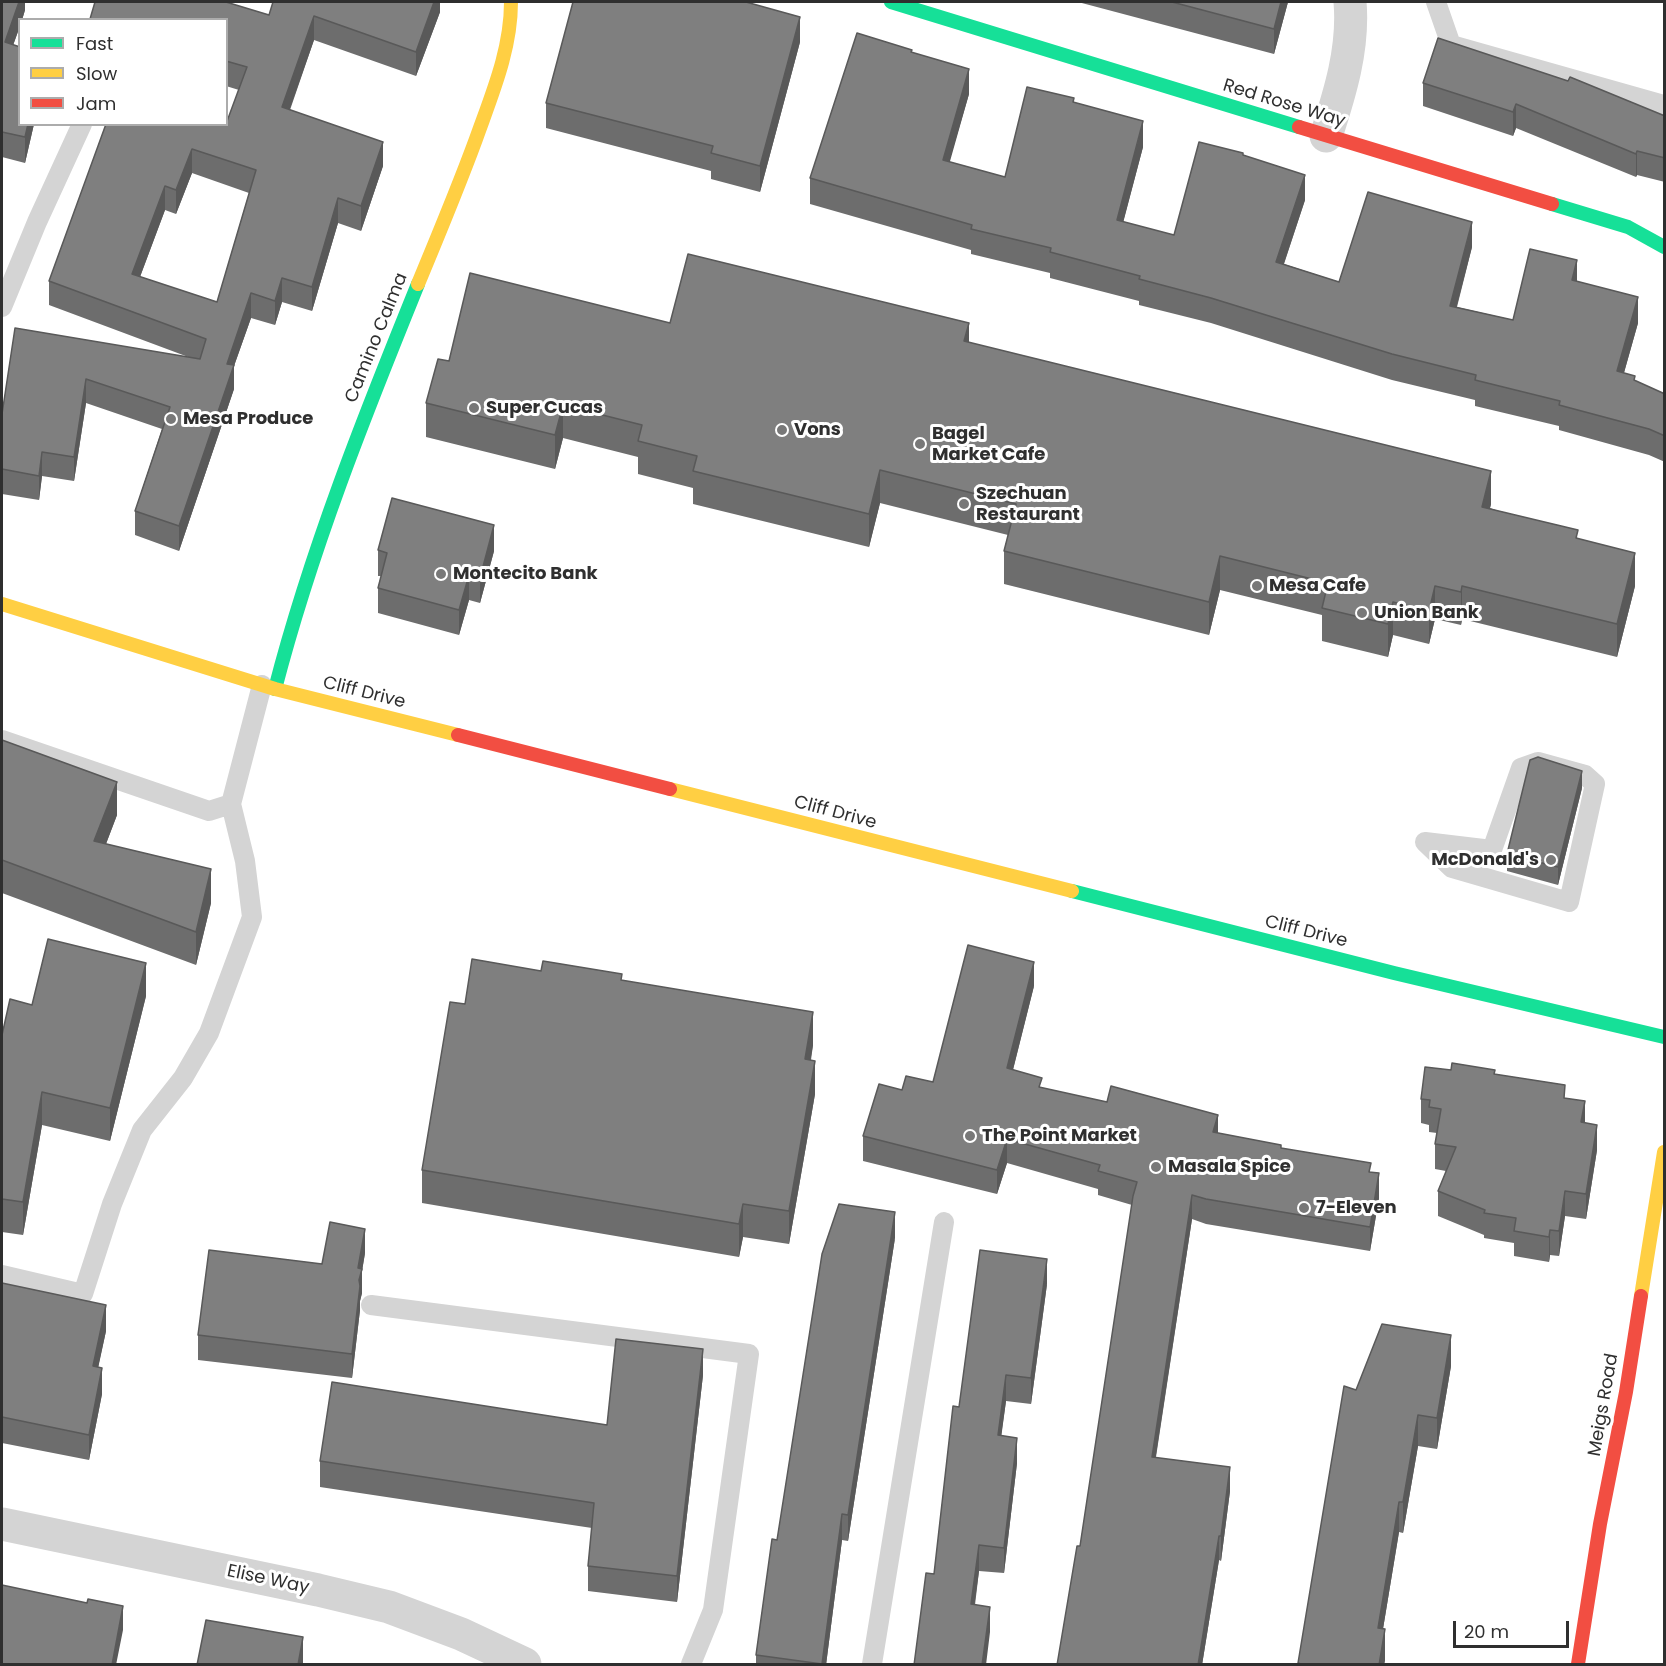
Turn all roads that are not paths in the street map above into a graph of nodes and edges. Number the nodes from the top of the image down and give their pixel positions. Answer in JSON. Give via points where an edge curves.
{"nodes":[{"id":1,"x":511,"y":2,"type":"edge"},
{"id":2,"x":891,"y":2,"type":"edge"},
{"id":3,"x":1350,"y":2,"type":"edge"},
{"id":4,"x":1436,"y":2,"type":"edge"},
{"id":5,"x":1665,"y":105,"type":"edge"},
{"id":6,"x":80,"y":126,"type":"edge"},
{"id":7,"x":1326,"y":136,"type":"junction"},
{"id":8,"x":1665,"y":247,"type":"edge"},
{"id":9,"x":2,"y":307,"type":"edge"},
{"id":10,"x":2,"y":604,"type":"edge"},
{"id":11,"x":268,"y":687,"type":"junction"},
{"id":12,"x":2,"y":740,"type":"edge"},
{"id":13,"x":231,"y":804,"type":"junction"},
{"id":14,"x":1425,"y":842,"type":"joint"},
{"id":15,"x":1665,"y":1037,"type":"edge"},
{"id":16,"x":1665,"y":1152,"type":"edge"},
{"id":17,"x":944,"y":1222,"type":"dead end"},
{"id":18,"x":2,"y":1275,"type":"edge"},
{"id":19,"x":371,"y":1305,"type":"dead end"},
{"id":20,"x":2,"y":1524,"type":"edge"},
{"id":21,"x":525,"y":1665,"type":"edge"},
{"id":22,"x":691,"y":1665,"type":"edge"},
{"id":23,"x":872,"y":1665,"type":"edge"},
{"id":24,"x":1578,"y":1665,"type":"edge"}],
"edges":[{"from":1,"to":11,"type":"main road","name":"Camino Calma","via":[[503,64],[470,157],[344,467]]},
{"from":2,"to":7,"type":"main road","name":"Red Rose Way"},
{"from":3,"to":7,"type":"street","via":[[1352,20],[1344,80]]},
{"from":4,"to":5,"type":"lane","via":[[1451,45]]},
{"from":6,"to":9,"type":"lane"},
{"from":7,"to":8,"type":"main road","name":"Red Rose Way","via":[[1628,227]]},
{"from":10,"to":11,"type":"main road","name":"Cliff Drive"},
{"from":11,"to":13,"type":"lane"},
{"from":11,"to":15,"type":"main road","name":"Cliff Drive","via":[[1394,973]]},
{"from":12,"to":13,"type":"lane","via":[[209,811]]},
{"from":13,"to":18,"type":"lane","via":[[245,861],[252,917],[209,1033],[183,1078],[142,1130],[112,1204],[83,1294]]},
{"from":14,"to":14,"type":"lane","via":[[1452,868],[1569,902],[1595,784],[1585,775],[1538,762],[1521,768],[1492,850]]},
{"from":16,"to":24,"type":"main road","name":"Meigs Road"},
{"from":17,"to":23,"type":"lane"},
{"from":19,"to":22,"type":"lane","via":[[749,1354],[713,1610]]},
{"from":20,"to":21,"type":"street","name":"Elise Way","via":[[389,1607],[461,1634]]}]}
